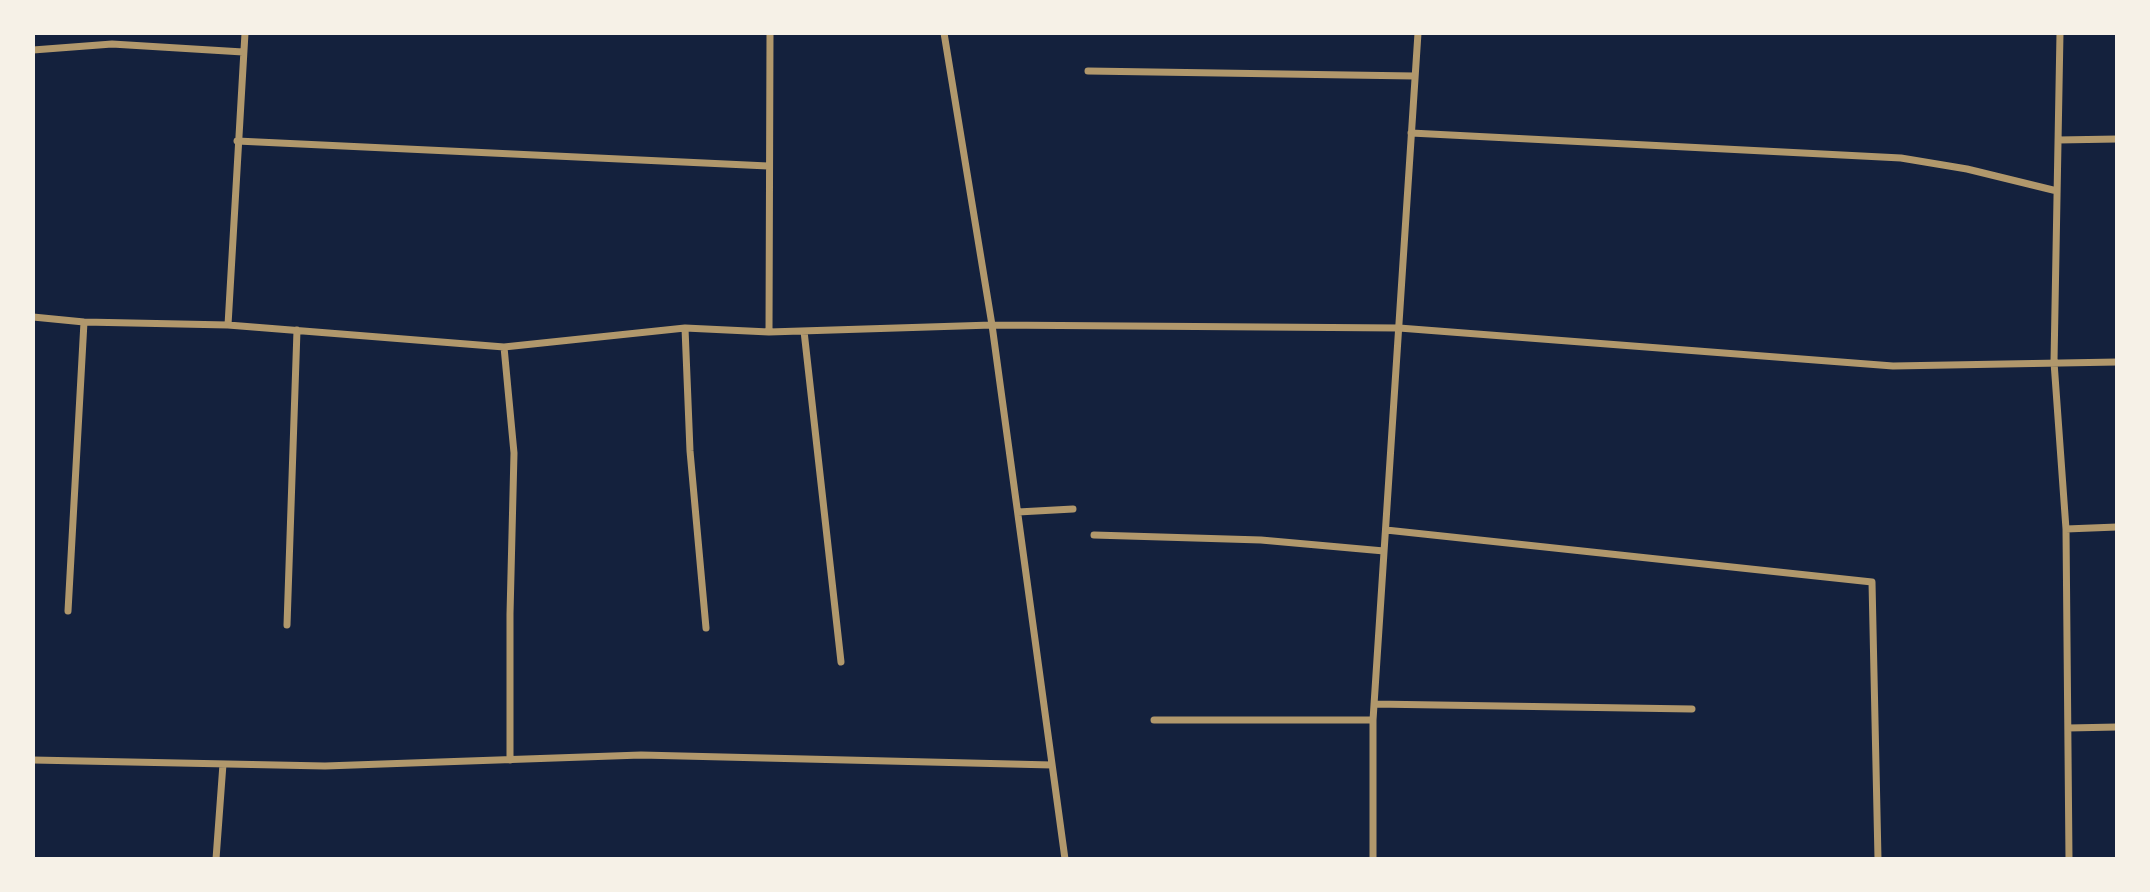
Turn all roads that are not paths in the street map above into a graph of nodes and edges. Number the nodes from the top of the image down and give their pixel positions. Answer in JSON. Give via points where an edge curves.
{"nodes":[{"id":1,"x":245,"y":33,"type":"edge"},
{"id":2,"x":770,"y":33,"type":"edge"},
{"id":3,"x":944,"y":33,"type":"edge"},
{"id":4,"x":1418,"y":33,"type":"edge"},
{"id":5,"x":2060,"y":33,"type":"edge"},
{"id":6,"x":33,"y":50,"type":"edge"},
{"id":7,"x":243,"y":52,"type":"junction"},
{"id":8,"x":1088,"y":71,"type":"dead end"},
{"id":9,"x":1414,"y":76,"type":"junction"},
{"id":10,"x":1411,"y":133,"type":"junction"},
{"id":11,"x":2117,"y":139,"type":"edge"},
{"id":12,"x":2058,"y":140,"type":"junction"},
{"id":13,"x":237,"y":141,"type":"junction"},
{"id":14,"x":768,"y":166,"type":"junction"},
{"id":15,"x":2057,"y":191,"type":"junction"},
{"id":16,"x":33,"y":317,"type":"edge"},
{"id":17,"x":84,"y":322,"type":"junction"},
{"id":18,"x":228,"y":325,"type":"junction"},
{"id":19,"x":992,"y":325,"type":"junction"},
{"id":20,"x":685,"y":328,"type":"junction"},
{"id":21,"x":1399,"y":328,"type":"junction"},
{"id":22,"x":297,"y":330,"type":"junction"},
{"id":23,"x":804,"y":331,"type":"junction"},
{"id":24,"x":769,"y":332,"type":"junction"},
{"id":25,"x":504,"y":347,"type":"junction"},
{"id":26,"x":2054,"y":362,"type":"junction"},
{"id":27,"x":2117,"y":362,"type":"edge"},
{"id":28,"x":1073,"y":509,"type":"dead end"},
{"id":29,"x":1018,"y":512,"type":"junction"},
{"id":30,"x":2117,"y":527,"type":"edge"},
{"id":31,"x":2066,"y":529,"type":"junction"},
{"id":32,"x":1386,"y":530,"type":"junction"},
{"id":33,"x":1094,"y":536,"type":"dead end"},
{"id":34,"x":1384,"y":551,"type":"junction"},
{"id":35,"x":68,"y":611,"type":"dead end"},
{"id":36,"x":287,"y":625,"type":"dead end"},
{"id":37,"x":706,"y":628,"type":"dead end"},
{"id":38,"x":841,"y":662,"type":"dead end"},
{"id":39,"x":1374,"y":704,"type":"junction"},
{"id":40,"x":1692,"y":709,"type":"dead end"},
{"id":41,"x":1154,"y":720,"type":"dead end"},
{"id":42,"x":1373,"y":720,"type":"junction"},
{"id":43,"x":2117,"y":727,"type":"edge"},
{"id":44,"x":2068,"y":728,"type":"junction"},
{"id":45,"x":33,"y":760,"type":"edge"},
{"id":46,"x":510,"y":760,"type":"junction"},
{"id":47,"x":223,"y":764,"type":"junction"},
{"id":48,"x":1052,"y":765,"type":"junction"},
{"id":49,"x":216,"y":859,"type":"edge"},
{"id":50,"x":1065,"y":859,"type":"edge"},
{"id":51,"x":1373,"y":859,"type":"edge"},
{"id":52,"x":1878,"y":859,"type":"edge"},
{"id":53,"x":2069,"y":859,"type":"edge"}],
"edges":[{"from":1,"to":7,"type":"street"},
{"from":2,"to":14,"type":"street"},
{"from":3,"to":19,"type":"street"},
{"from":4,"to":9,"type":"street"},
{"from":5,"to":12,"type":"street"},
{"from":6,"to":7,"type":"street","via":[[112,44]]},
{"from":7,"to":13,"type":"street"},
{"from":8,"to":9,"type":"street"},
{"from":9,"to":10,"type":"street"},
{"from":10,"to":15,"type":"street","via":[[1901,158]]},
{"from":10,"to":21,"type":"street"},
{"from":11,"to":12,"type":"street"},
{"from":12,"to":15,"type":"street"},
{"from":13,"to":14,"type":"street"},
{"from":13,"to":18,"type":"street"},
{"from":14,"to":24,"type":"street"},
{"from":15,"to":26,"type":"street"},
{"from":16,"to":17,"type":"street"},
{"from":17,"to":18,"type":"street"},
{"from":17,"to":35,"type":"street"},
{"from":18,"to":22,"type":"street"},
{"from":19,"to":21,"type":"street"},
{"from":19,"to":23,"type":"street"},
{"from":19,"to":29,"type":"street"},
{"from":20,"to":24,"type":"street"},
{"from":20,"to":25,"type":"street"},
{"from":20,"to":37,"type":"street","via":[[690,452]]},
{"from":21,"to":26,"type":"street","via":[[1894,366]]},
{"from":21,"to":32,"type":"street"},
{"from":22,"to":25,"type":"street"},
{"from":22,"to":36,"type":"street"},
{"from":23,"to":24,"type":"street"},
{"from":23,"to":38,"type":"street"},
{"from":25,"to":46,"type":"street","via":[[514,453]]},
{"from":26,"to":27,"type":"street"},
{"from":26,"to":31,"type":"street"},
{"from":28,"to":29,"type":"street"},
{"from":29,"to":48,"type":"street"},
{"from":30,"to":31,"type":"street"},
{"from":31,"to":44,"type":"street"},
{"from":32,"to":34,"type":"street"},
{"from":32,"to":52,"type":"street","via":[[1872,582]]},
{"from":33,"to":34,"type":"street","via":[[1261,540]]},
{"from":34,"to":39,"type":"street"},
{"from":39,"to":40,"type":"street"},
{"from":39,"to":42,"type":"street"},
{"from":41,"to":42,"type":"street"},
{"from":42,"to":51,"type":"street"},
{"from":43,"to":44,"type":"street"},
{"from":44,"to":53,"type":"street"},
{"from":45,"to":47,"type":"street"},
{"from":46,"to":47,"type":"street"},
{"from":46,"to":48,"type":"street","via":[[641,755]]},
{"from":47,"to":49,"type":"street"},
{"from":48,"to":50,"type":"street"}]}
